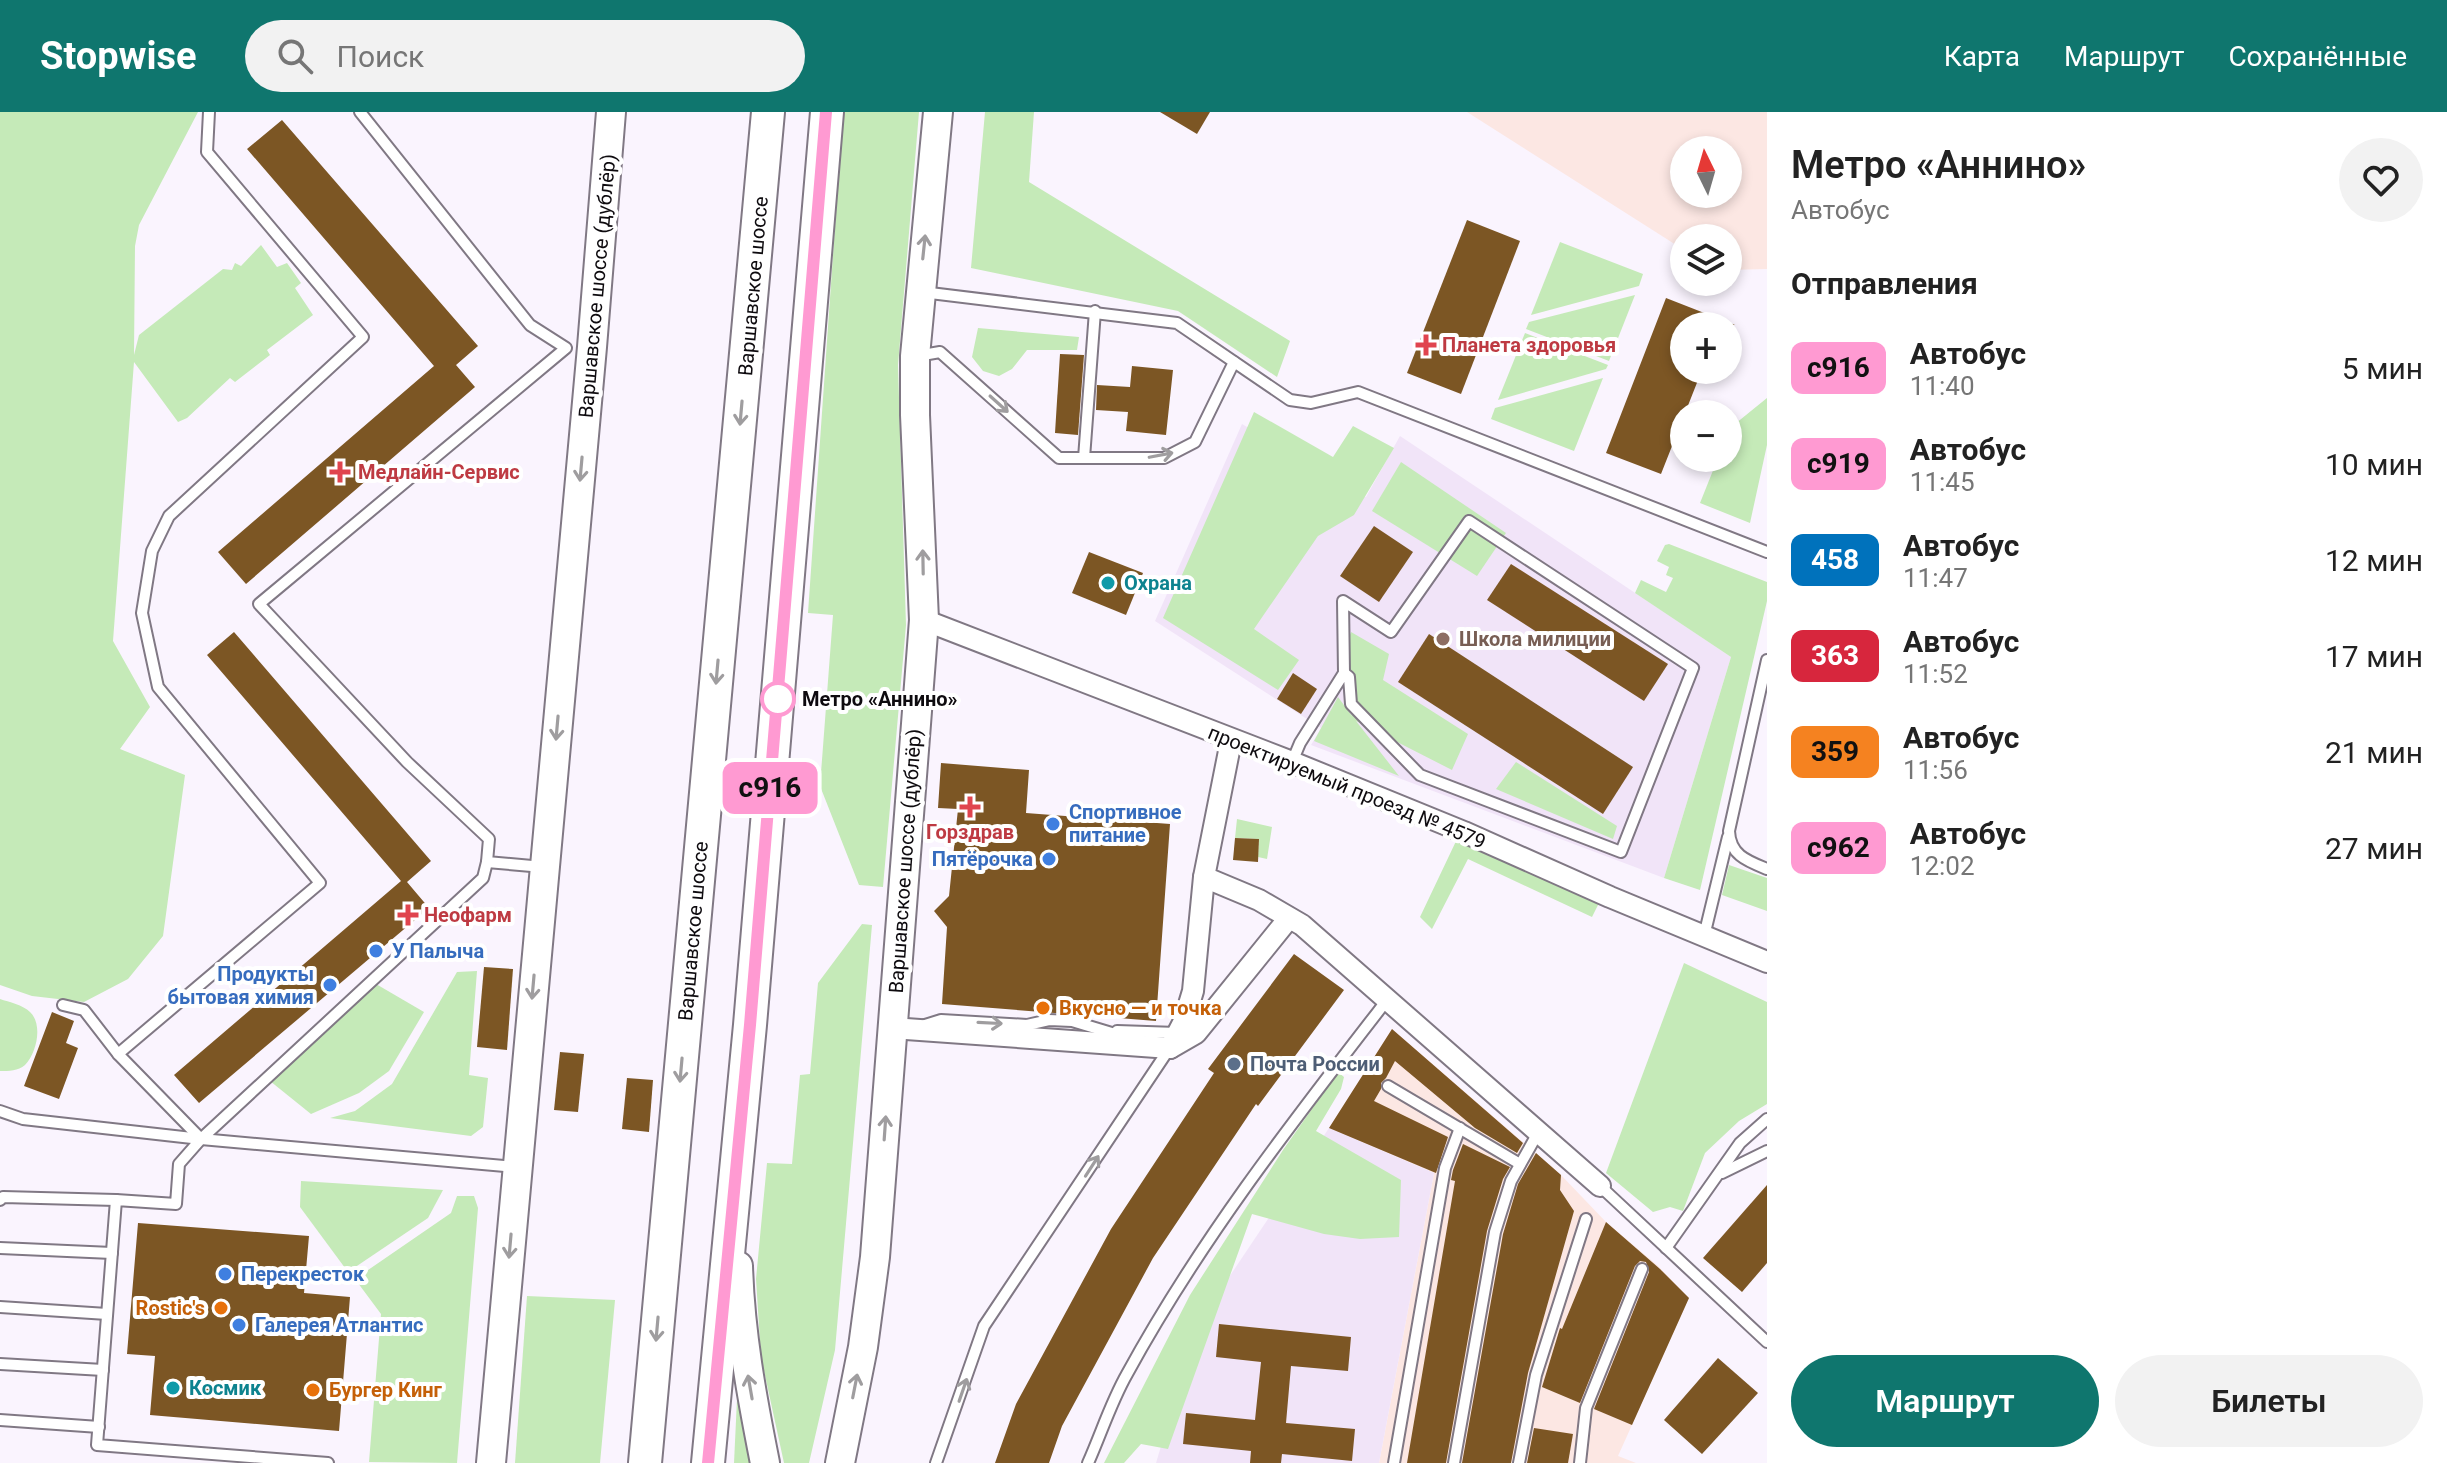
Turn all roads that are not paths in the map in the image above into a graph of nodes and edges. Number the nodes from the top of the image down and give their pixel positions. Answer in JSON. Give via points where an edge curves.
{"nodes":[{"id":1,"x":209,"y":112,"type":"edge"},
{"id":2,"x":360,"y":112,"type":"edge"},
{"id":3,"x":611,"y":112,"type":"edge"},
{"id":4,"x":768,"y":112,"type":"edge"},
{"id":5,"x":827,"y":112,"type":"edge"},
{"id":6,"x":938,"y":112,"type":"edge"},
{"id":7,"x":920,"y":292,"type":"junction"},
{"id":8,"x":1095,"y":311,"type":"junction"},
{"id":9,"x":579,"y":348,"type":"junction"},
{"id":10,"x":915,"y":356,"type":"junction"},
{"id":11,"x":1234,"y":362,"type":"junction"},
{"id":12,"x":1084,"y":458,"type":"junction"},
{"id":13,"x":1767,"y":552,"type":"edge"},
{"id":14,"x":924,"y":620,"type":"junction"},
{"id":15,"x":1767,"y":660,"type":"edge"},
{"id":16,"x":1344,"y":673,"type":"junction"},
{"id":17,"x":1231,"y":741,"type":"junction"},
{"id":18,"x":1292,"y":762,"type":"junction"},
{"id":19,"x":1729,"y":831,"type":"junction"},
{"id":20,"x":487,"y":862,"type":"junction"},
{"id":21,"x":544,"y":867,"type":"junction"},
{"id":22,"x":1767,"y":869,"type":"edge"},
{"id":23,"x":1204,"y":877,"type":"junction"},
{"id":24,"x":1289,"y":918,"type":"junction"},
{"id":25,"x":1704,"y":936,"type":"junction"},
{"id":26,"x":1767,"y":962,"type":"edge"},
{"id":27,"x":1387,"y":1000,"type":"junction"},
{"id":28,"x":63,"y":1005,"type":"dead end"},
{"id":29,"x":903,"y":1029,"type":"junction"},
{"id":30,"x":1103,"y":1031,"type":"junction"},
{"id":31,"x":1181,"y":1038,"type":"junction"},
{"id":32,"x":118,"y":1054,"type":"junction"},
{"id":33,"x":1388,"y":1086,"type":"dead end"},
{"id":34,"x":0,"y":1111,"type":"edge"},
{"id":35,"x":1767,"y":1119,"type":"edge"},
{"id":36,"x":1460,"y":1128,"type":"junction"},
{"id":37,"x":1539,"y":1131,"type":"junction"},
{"id":38,"x":201,"y":1139,"type":"junction"},
{"id":39,"x":1767,"y":1151,"type":"edge"},
{"id":40,"x":736,"y":1164,"type":"junction"},
{"id":41,"x":1520,"y":1164,"type":"junction"},
{"id":42,"x":517,"y":1167,"type":"junction"},
{"id":43,"x":1720,"y":1174,"type":"junction"},
{"id":44,"x":1600,"y":1186,"type":"joint"},
{"id":45,"x":0,"y":1200,"type":"edge"},
{"id":46,"x":116,"y":1200,"type":"junction"},
{"id":47,"x":1586,"y":1219,"type":"dead end"},
{"id":48,"x":0,"y":1248,"type":"edge"},
{"id":49,"x":1666,"y":1248,"type":"junction"},
{"id":50,"x":112,"y":1253,"type":"junction"},
{"id":51,"x":1642,"y":1269,"type":"dead end"},
{"id":52,"x":0,"y":1307,"type":"edge"},
{"id":53,"x":107,"y":1314,"type":"junction"},
{"id":54,"x":1767,"y":1342,"type":"edge"},
{"id":55,"x":0,"y":1364,"type":"edge"},
{"id":56,"x":103,"y":1370,"type":"junction"},
{"id":57,"x":0,"y":1420,"type":"edge"},
{"id":58,"x":99,"y":1427,"type":"junction"},
{"id":59,"x":328,"y":1463,"type":"edge"},
{"id":60,"x":491,"y":1463,"type":"edge"},
{"id":61,"x":645,"y":1463,"type":"edge"},
{"id":62,"x":708,"y":1463,"type":"edge"},
{"id":63,"x":765,"y":1463,"type":"edge"},
{"id":64,"x":840,"y":1463,"type":"edge"},
{"id":65,"x":936,"y":1463,"type":"edge"},
{"id":66,"x":1088,"y":1463,"type":"edge"},
{"id":67,"x":1394,"y":1463,"type":"edge"},
{"id":68,"x":1454,"y":1463,"type":"edge"},
{"id":69,"x":1519,"y":1463,"type":"edge"},
{"id":70,"x":1580,"y":1463,"type":"edge"}],
"edges":[{"from":1,"to":32,"type":"lane","via":[[207,152],[363,337],[169,516],[152,551],[142,613],[158,687],[320,883]]},
{"from":2,"to":9,"type":"lane","via":[[530,325]]},
{"from":3,"to":9,"type":"main road","name":"Варшавское шоссе (дублёр)"},
{"from":4,"to":61,"type":"main road","name":"Варшавское шоссе","one_way":true},
{"from":5,"to":40,"type":"main road"},
{"from":7,"to":6,"type":"main road","name":"Варшавское шоссе (дублёр)","one_way":true},
{"from":7,"to":8,"type":"lane"},
{"from":7,"to":10,"type":"main road","name":"Варшавское шоссе (дублёр)"},
{"from":8,"to":11,"type":"lane","via":[[1177,323]]},
{"from":8,"to":12,"type":"lane"},
{"from":9,"to":20,"type":"lane","via":[[259,604],[407,762],[489,839]]},
{"from":9,"to":21,"type":"main road","name":"Варшавское шоссе (дублёр)","one_way":true},
{"from":10,"to":12,"type":"lane","one_way":true,"via":[[940,352],[1059,458]]},
{"from":14,"to":10,"type":"main road","name":"Варшавское шоссе (дублёр)","one_way":true},
{"from":12,"to":11,"type":"lane","one_way":true,"via":[[1164,458],[1195,442]]},
{"from":11,"to":13,"type":"lane","via":[[1297,403],[1358,392]]},
{"from":14,"to":17,"type":"street","name":"проектируемый проезд № 4579"},
{"from":14,"to":29,"type":"main road","name":"Варшавское шоссе (дублёр)"},
{"from":15,"to":19,"type":"lane"},
{"from":16,"to":16,"type":"lane","via":[[1343,601],[1391,632],[1469,521],[1693,668],[1621,852],[1420,775],[1351,704]]},
{"from":16,"to":18,"type":"lane"},
{"from":17,"to":18,"type":"street","name":"проектируемый проезд № 4579"},
{"from":17,"to":23,"type":"street"},
{"from":18,"to":25,"type":"street","name":"проектируемый проезд № 4579"},
{"from":19,"to":22,"type":"lane","via":[[1737,855]]},
{"from":19,"to":25,"type":"lane"},
{"from":20,"to":21,"type":"lane"},
{"from":20,"to":38,"type":"lane","via":[[483,878]]},
{"from":21,"to":42,"type":"main road","name":"Варшавское шоссе (дублёр)","one_way":true},
{"from":23,"to":24,"type":"street"},
{"from":23,"to":31,"type":"street","via":[[1193,991]]},
{"from":24,"to":27,"type":"street"},
{"from":24,"to":31,"type":"street"},
{"from":25,"to":26,"type":"street","name":"проектируемый проезд № 4579"},
{"from":27,"to":37,"type":"street"},
{"from":27,"to":66,"type":"lane","via":[[1214,1231],[1126,1375]]},
{"from":28,"to":32,"type":"lane","via":[[84,1010]]},
{"from":29,"to":30,"type":"lane","one_way":true,"via":[[941,1020],[1027,1025],[1049,1020]]},
{"from":29,"to":31,"type":"street"},
{"from":64,"to":29,"type":"main road","name":"Варшавское шоссе (дублёр)","one_way":true,"via":[[863,1347]]},
{"from":30,"to":31,"type":"lane"},
{"from":30,"to":31,"type":"lane"},
{"from":65,"to":31,"type":"lane","one_way":true,"via":[[984,1326]]},
{"from":32,"to":38,"type":"lane"},
{"from":33,"to":36,"type":"lane"},
{"from":34,"to":38,"type":"lane","via":[[23,1119]]},
{"from":35,"to":43,"type":"lane","via":[[1740,1143]]},
{"from":36,"to":41,"type":"lane"},
{"from":36,"to":67,"type":"lane","via":[[1445,1168]]},
{"from":37,"to":41,"type":"lane"},
{"from":37,"to":44,"type":"street"},
{"from":38,"to":42,"type":"lane"},
{"from":38,"to":46,"type":"lane","via":[[179,1164],[176,1204]]},
{"from":39,"to":43,"type":"lane"},
{"from":40,"to":62,"type":"main road"},
{"from":63,"to":40,"type":"main road","one_way":true,"via":[[739,1298]]},
{"from":41,"to":68,"type":"lane","via":[[1495,1232]]},
{"from":42,"to":60,"type":"main road","name":"Варшавское шоссе (дублёр)","one_way":true},
{"from":43,"to":49,"type":"lane"},
{"from":44,"to":49,"type":"lane"},
{"from":45,"to":46,"type":"lane"},
{"from":46,"to":50,"type":"lane"},
{"from":47,"to":69,"type":"lane","via":[[1536,1375]]},
{"from":48,"to":50,"type":"lane"},
{"from":49,"to":54,"type":"lane"},
{"from":50,"to":53,"type":"lane"},
{"from":51,"to":70,"type":"lane","via":[[1586,1408]]},
{"from":52,"to":53,"type":"lane"},
{"from":53,"to":56,"type":"lane"},
{"from":55,"to":56,"type":"lane"},
{"from":56,"to":58,"type":"lane"},
{"from":57,"to":58,"type":"lane"},
{"from":58,"to":59,"type":"lane","via":[[97,1445]]}]}
